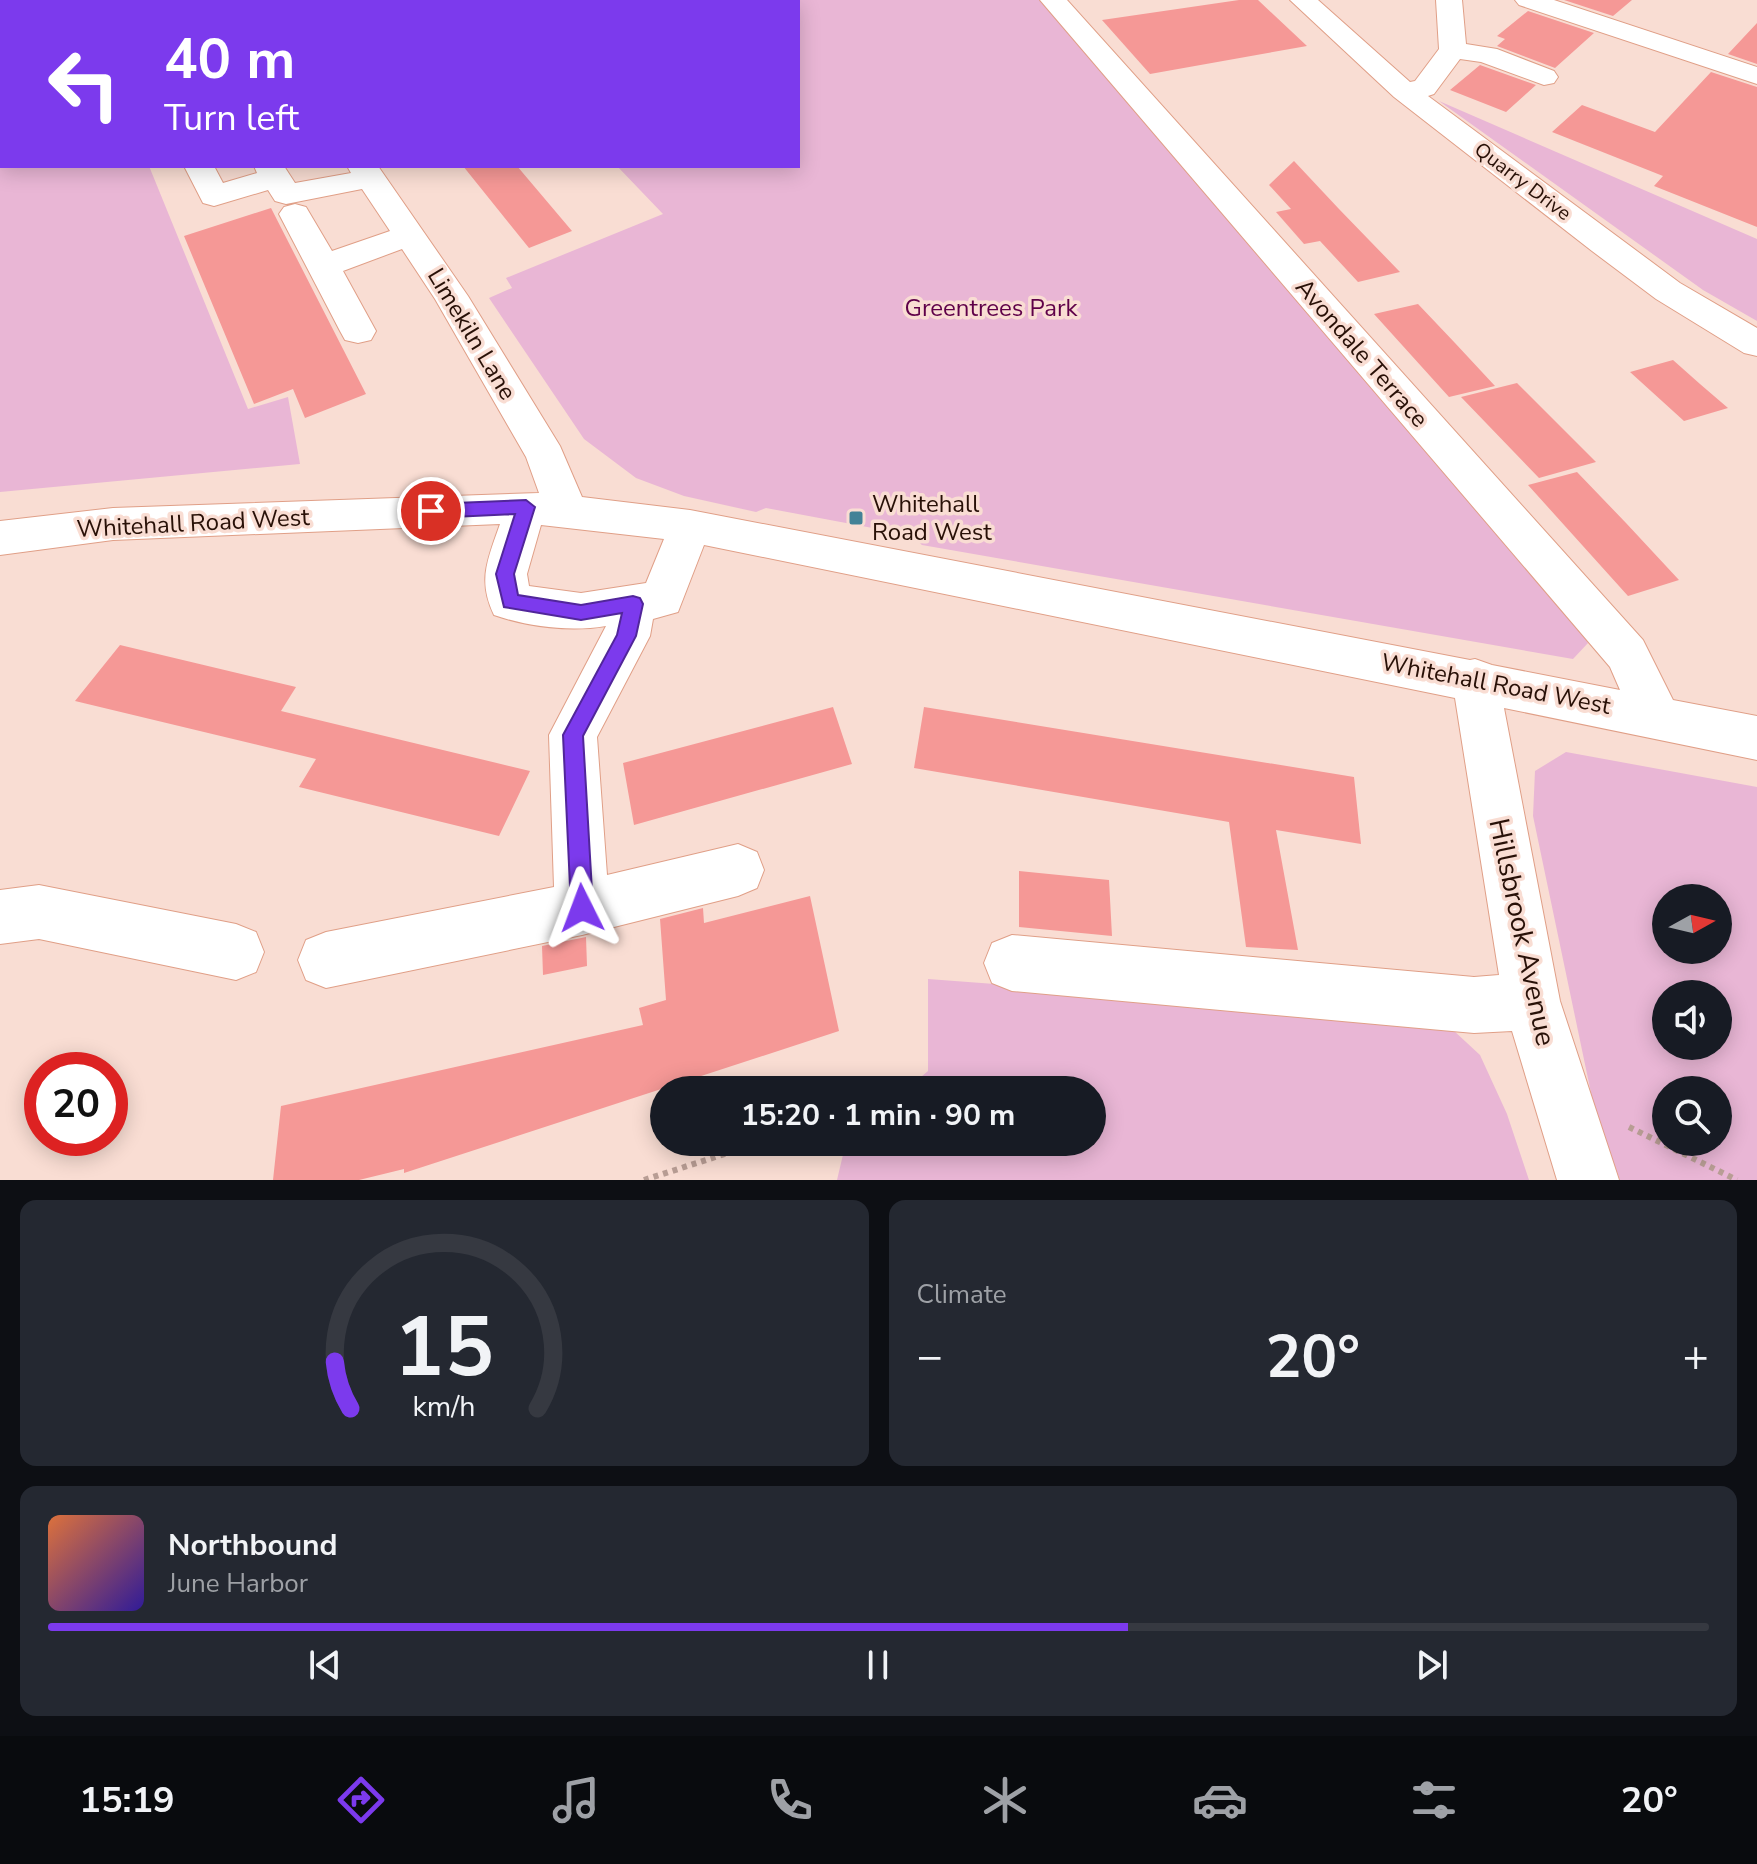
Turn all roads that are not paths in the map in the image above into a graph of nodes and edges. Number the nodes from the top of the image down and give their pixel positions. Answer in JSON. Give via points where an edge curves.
{"nodes":[{"id":1,"x":1053,"y":0,"type":"edge"},
{"id":2,"x":1303,"y":0,"type":"edge"},
{"id":3,"x":1449,"y":0,"type":"edge"},
{"id":4,"x":1528,"y":0,"type":"edge"},
{"id":5,"x":1581,"y":0,"type":"edge"},
{"id":6,"x":1453,"y":50,"type":"junction"},
{"id":7,"x":1757,"y":58,"type":"edge"},
{"id":8,"x":1757,"y":76,"type":"edge"},
{"id":9,"x":1544,"y":77,"type":"dead end"},
{"id":10,"x":1404,"y":91,"type":"junction"},
{"id":11,"x":200,"y":168,"type":"edge"},
{"id":12,"x":273,"y":171,"type":"edge"},
{"id":13,"x":367,"y":172,"type":"edge"},
{"id":14,"x":295,"y":214,"type":"dead end"},
{"id":15,"x":411,"y":235,"type":"junction"},
{"id":16,"x":323,"y":266,"type":"junction"},
{"id":17,"x":358,"y":331,"type":"dead end"},
{"id":18,"x":1757,"y":344,"type":"edge"},
{"id":19,"x":546,"y":508,"type":"junction"},
{"id":20,"x":690,"y":526,"type":"junction"},
{"id":21,"x":0,"y":538,"type":"edge"},
{"id":22,"x":633,"y":604,"type":"junction"},
{"id":23,"x":1475,"y":679,"type":"junction"},
{"id":24,"x":1656,"y":715,"type":"junction"},
{"id":25,"x":1757,"y":738,"type":"edge"},
{"id":26,"x":738,"y":870,"type":"dead end"},
{"id":27,"x":582,"y":908,"type":"junction"},
{"id":28,"x":0,"y":917,"type":"edge"},
{"id":29,"x":236,"y":952,"type":"dead end"},
{"id":30,"x":326,"y":960,"type":"dead end"},
{"id":31,"x":1012,"y":963,"type":"dead end"},
{"id":32,"x":1532,"y":1001,"type":"junction"},
{"id":33,"x":1588,"y":1180,"type":"edge"}],
"edges":[{"from":1,"to":24,"type":"street","name":"Avondale Terrace","via":[[1627,654]]},
{"from":2,"to":10,"type":"street","name":"Quarry Drive"},
{"from":3,"to":6,"type":"street"},
{"from":4,"to":8,"type":"street"},
{"from":5,"to":7,"type":"street"},
{"from":6,"to":9,"type":"street","via":[[1487,55]]},
{"from":6,"to":10,"type":"street","via":[[1424,88]]},
{"from":10,"to":18,"type":"street","name":"Quarry Drive","via":[[1668,291]]},
{"from":11,"to":12,"type":"street","via":[[214,196]]},
{"from":12,"to":13,"type":"street","via":[[286,194]]},
{"from":13,"to":15,"type":"street","name":"Limekiln Lane"},
{"from":14,"to":16,"type":"street"},
{"from":15,"to":16,"type":"street"},
{"from":15,"to":19,"type":"street","name":"Limekiln Lane","via":[[546,456]]},
{"from":16,"to":17,"type":"street"},
{"from":19,"to":20,"type":"street","name":"Whitehall Road West"},
{"from":19,"to":21,"type":"street","name":"Whitehall Road West","via":[[113,524]]},
{"from":19,"to":22,"type":"street","via":[[505,574],[510,602],[581,612]]},
{"from":20,"to":22,"type":"street","via":[[662,599]]},
{"from":20,"to":23,"type":"street","name":"Whitehall Road West"},
{"from":22,"to":27,"type":"street","via":[[627,636],[573,735]]},
{"from":23,"to":24,"type":"street","name":"Whitehall Road West"},
{"from":23,"to":32,"type":"street","name":"Hillsbrook Avenue"},
{"from":24,"to":25,"type":"street","name":"Whitehall Road West"},
{"from":26,"to":27,"type":"street"},
{"from":27,"to":30,"type":"street"},
{"from":28,"to":29,"type":"street","via":[[39,912]]},
{"from":31,"to":32,"type":"street","via":[[1474,1005]]},
{"from":32,"to":33,"type":"street","name":"Hillsbrook Avenue"}]}
